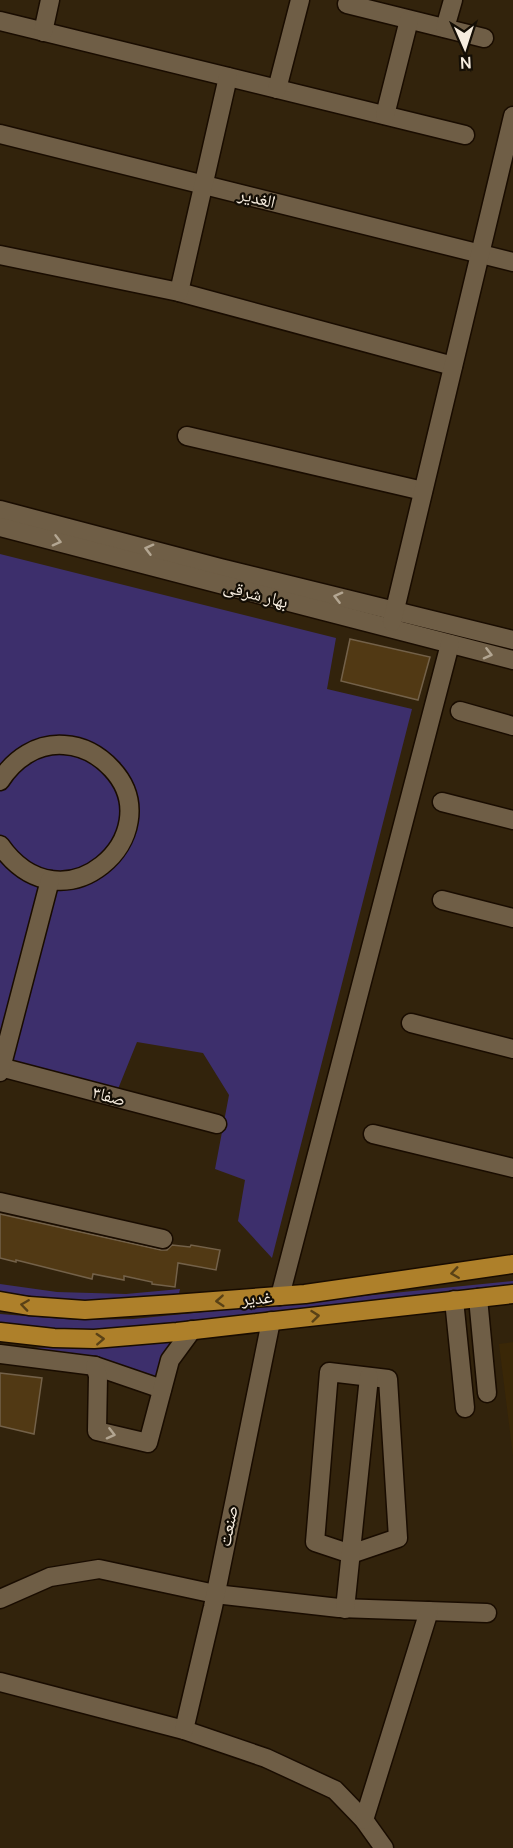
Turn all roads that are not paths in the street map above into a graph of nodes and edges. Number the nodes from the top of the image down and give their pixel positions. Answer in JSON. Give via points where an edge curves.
{"nodes":[{"id":1,"x":50,"y":0,"type":"edge"},
{"id":2,"x":300,"y":0,"type":"edge"},
{"id":3,"x":453,"y":0,"type":"edge"},
{"id":4,"x":347,"y":4,"type":"dead end"},
{"id":5,"x":375,"y":5,"type":"edge"},
{"id":6,"x":409,"y":20,"type":"junction"},
{"id":7,"x":0,"y":21,"type":"edge"},
{"id":8,"x":445,"y":28,"type":"junction"},
{"id":9,"x":43,"y":32,"type":"junction"},
{"id":10,"x":484,"y":38,"type":"dead end"},
{"id":11,"x":228,"y":77,"type":"junction"},
{"id":12,"x":277,"y":89,"type":"junction"},
{"id":13,"x":386,"y":115,"type":"junction"},
{"id":14,"x":513,"y":116,"type":"edge"},
{"id":15,"x":0,"y":134,"type":"edge"},
{"id":16,"x":465,"y":135,"type":"dead end"},
{"id":17,"x":510,"y":144,"type":"edge"},
{"id":18,"x":203,"y":184,"type":"junction"},
{"id":19,"x":480,"y":254,"type":"junction"},
{"id":20,"x":0,"y":255,"type":"edge"},
{"id":21,"x":513,"y":262,"type":"edge"},
{"id":22,"x":180,"y":292,"type":"junction"},
{"id":23,"x":453,"y":366,"type":"junction"},
{"id":24,"x":187,"y":436,"type":"dead end"},
{"id":25,"x":423,"y":491,"type":"junction"},
{"id":26,"x":0,"y":510,"type":"edge"},
{"id":27,"x":0,"y":527,"type":"edge"},
{"id":28,"x":395,"y":611,"type":"junction"},
{"id":29,"x":391,"y":629,"type":"junction"},
{"id":30,"x":513,"y":640,"type":"edge"},
{"id":31,"x":450,"y":644,"type":"junction"},
{"id":32,"x":513,"y":660,"type":"edge"},
{"id":33,"x":460,"y":711,"type":"dead end"},
{"id":34,"x":513,"y":726,"type":"edge"},
{"id":35,"x":0,"y":781,"type":"edge"},
{"id":36,"x":442,"y":802,"type":"dead end"},
{"id":37,"x":513,"y":820,"type":"edge"},
{"id":38,"x":0,"y":845,"type":"edge"},
{"id":39,"x":51,"y":880,"type":"junction"},
{"id":40,"x":442,"y":900,"type":"dead end"},
{"id":41,"x":513,"y":918,"type":"edge"},
{"id":42,"x":411,"y":1023,"type":"dead end"},
{"id":43,"x":513,"y":1049,"type":"edge"},
{"id":44,"x":0,"y":1069,"type":"edge"},
{"id":45,"x":217,"y":1124,"type":"dead end"},
{"id":46,"x":373,"y":1134,"type":"dead end"},
{"id":47,"x":513,"y":1168,"type":"edge"},
{"id":48,"x":0,"y":1202,"type":"edge"},
{"id":49,"x":163,"y":1239,"type":"dead end"},
{"id":50,"x":513,"y":1264,"type":"edge"},
{"id":51,"x":513,"y":1294,"type":"edge"},
{"id":52,"x":280,"y":1296,"type":"junction"},
{"id":53,"x":478,"y":1298,"type":"junction"},
{"id":54,"x":454,"y":1300,"type":"junction"},
{"id":55,"x":0,"y":1301,"type":"edge"},
{"id":56,"x":271,"y":1321,"type":"junction"},
{"id":57,"x":192,"y":1330,"type":"junction"},
{"id":58,"x":0,"y":1332,"type":"edge"},
{"id":59,"x":3,"y":1351,"type":"edge"},
{"id":60,"x":95,"y":1366,"type":"junction"},
{"id":61,"x":369,"y":1377,"type":"junction"},
{"id":62,"x":162,"y":1389,"type":"junction"},
{"id":63,"x":487,"y":1392,"type":"dead end"},
{"id":64,"x":465,"y":1408,"type":"dead end"},
{"id":65,"x":351,"y":1554,"type":"junction"},
{"id":66,"x":215,"y":1594,"type":"junction"},
{"id":67,"x":0,"y":1599,"type":"edge"},
{"id":68,"x":345,"y":1609,"type":"junction"},
{"id":69,"x":429,"y":1611,"type":"junction"},
{"id":70,"x":487,"y":1613,"type":"dead end"},
{"id":71,"x":0,"y":1682,"type":"edge"},
{"id":72,"x":184,"y":1730,"type":"junction"},
{"id":73,"x":364,"y":1820,"type":"junction"},
{"id":74,"x":384,"y":1848,"type":"edge"}],
"edges":[{"from":1,"to":9,"type":"street"},
{"from":2,"to":12,"type":"street"},
{"from":3,"to":8,"type":"street"},
{"from":4,"to":5,"type":"street"},
{"from":5,"to":6,"type":"street"},
{"from":6,"to":8,"type":"street"},
{"from":6,"to":13,"type":"street"},
{"from":7,"to":9,"type":"street"},
{"from":8,"to":10,"type":"street"},
{"from":9,"to":11,"type":"street"},
{"from":11,"to":12,"type":"street"},
{"from":11,"to":18,"type":"street"},
{"from":12,"to":13,"type":"street"},
{"from":13,"to":16,"type":"street"},
{"from":14,"to":17,"type":"street"},
{"from":15,"to":18,"type":"street","name":"الغدیر"},
{"from":17,"to":19,"type":"street"},
{"from":18,"to":19,"type":"street","name":"الغدیر"},
{"from":18,"to":22,"type":"street"},
{"from":19,"to":21,"type":"street","name":"الغدیر"},
{"from":19,"to":23,"type":"street"},
{"from":20,"to":22,"type":"street"},
{"from":22,"to":23,"type":"street"},
{"from":23,"to":25,"type":"street"},
{"from":24,"to":25,"type":"street"},
{"from":25,"to":28,"type":"street"},
{"from":28,"to":26,"type":"street","name":"بهار شرقی","one_way":true},
{"from":27,"to":29,"type":"street","name":"بهار شرقی","one_way":true},
{"from":28,"to":29,"type":"street"},
{"from":28,"to":30,"type":"street","name":"بهار شرقی"},
{"from":29,"to":31,"type":"street","name":"بهار شرقی"},
{"from":31,"to":32,"type":"street","name":"بهار شرقی","one_way":true},
{"from":31,"to":52,"type":"street"},
{"from":33,"to":34,"type":"street"},
{"from":35,"to":39,"type":"street","via":[[18,759],[31,751],[62,745],[92,753],[116,773],[124,787],[128,818],[114,855],[82,877]]},
{"from":36,"to":37,"type":"street"},
{"from":38,"to":39,"type":"street","via":[[21,868]]},
{"from":39,"to":44,"type":"street"},
{"from":40,"to":41,"type":"street"},
{"from":42,"to":43,"type":"street"},
{"from":44,"to":45,"type":"street","name":"صفا۳"},
{"from":46,"to":47,"type":"street"},
{"from":48,"to":49,"type":"street"},
{"from":50,"to":52,"type":"main road","name":"غدیر","one_way":true},
{"from":51,"to":53,"type":"main road","name":"غدیر"},
{"from":52,"to":55,"type":"main road","name":"غدیر","one_way":true,"via":[[85,1310]]},
{"from":53,"to":54,"type":"main road","name":"غدیر"},
{"from":53,"to":63,"type":"street"},
{"from":56,"to":54,"type":"main road","name":"غدیر","one_way":true},
{"from":54,"to":64,"type":"street"},
{"from":56,"to":57,"type":"main road","name":"غدیر"},
{"from":56,"to":66,"type":"street","name":"صنعت"},
{"from":58,"to":57,"type":"main road","name":"غدیر","one_way":true,"via":[[94,1339]]},
{"from":57,"to":62,"type":"street","via":[[170,1360]]},
{"from":59,"to":60,"type":"street"},
{"from":60,"to":62,"type":"street"},
{"from":60,"to":62,"type":"street","one_way":true,"via":[[97,1431],[148,1443]]},
{"from":61,"to":65,"type":"street"},
{"from":61,"to":65,"type":"street","via":[[388,1379],[398,1538]]},
{"from":61,"to":65,"type":"street","via":[[329,1372],[315,1542]]},
{"from":65,"to":68,"type":"street"},
{"from":66,"to":67,"type":"street","via":[[99,1569],[50,1577]]},
{"from":66,"to":68,"type":"street"},
{"from":66,"to":72,"type":"street","name":"صنعت"},
{"from":68,"to":69,"type":"street"},
{"from":69,"to":70,"type":"street"},
{"from":69,"to":73,"type":"street"},
{"from":71,"to":72,"type":"street"},
{"from":72,"to":73,"type":"street","via":[[266,1758],[335,1790]]},
{"from":73,"to":74,"type":"street"}]}
